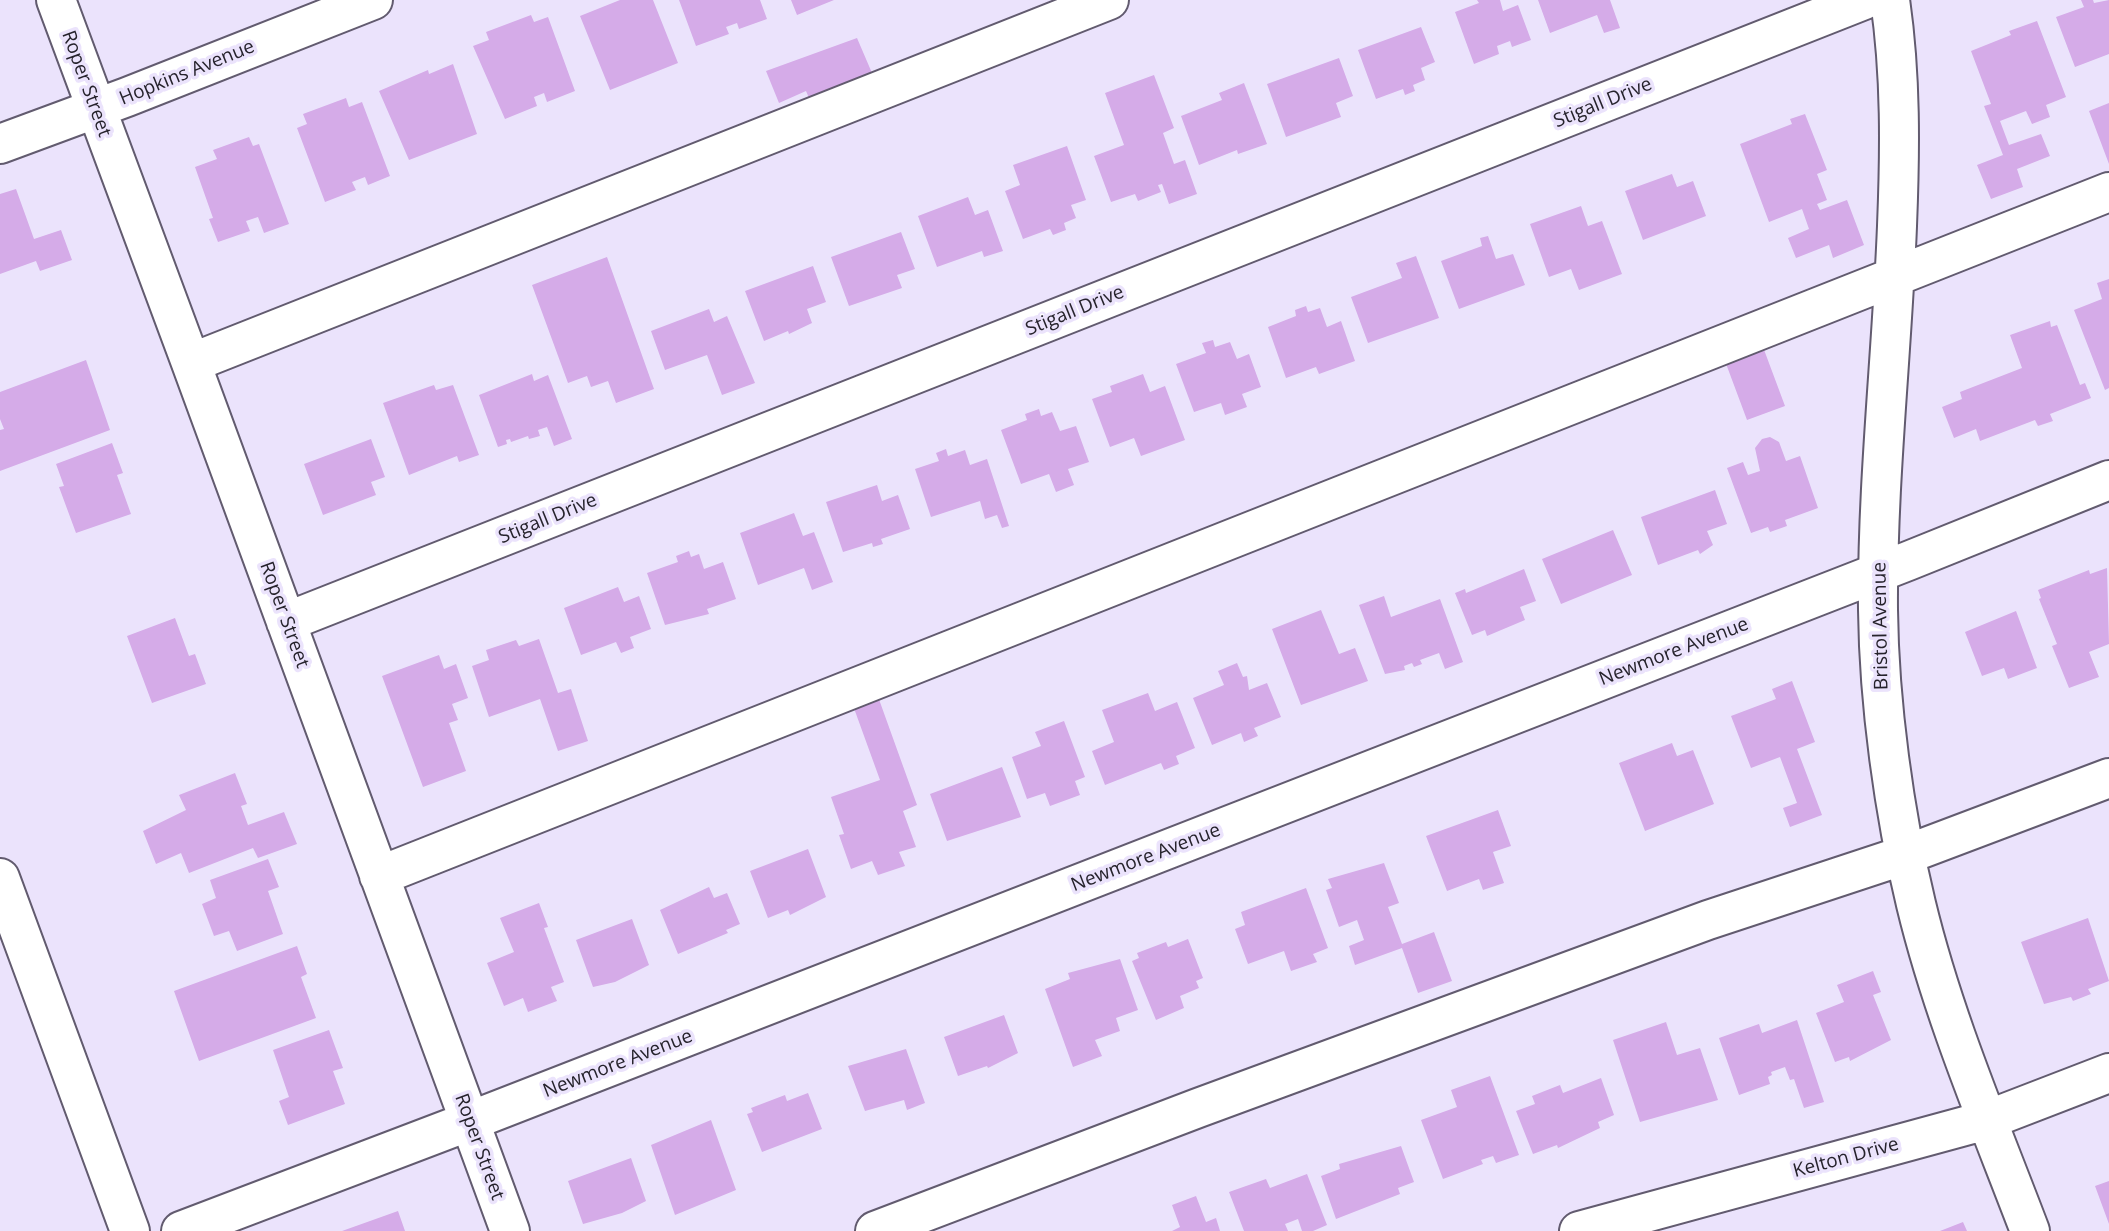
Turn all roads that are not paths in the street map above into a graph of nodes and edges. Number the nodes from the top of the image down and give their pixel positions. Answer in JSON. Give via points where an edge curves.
{"nodes":[{"id":1,"x":56,"y":0,"type":"edge"},
{"id":2,"x":373,"y":0,"type":"edge"},
{"id":3,"x":1109,"y":0,"type":"edge"},
{"id":4,"x":1864,"y":0,"type":"edge"},
{"id":5,"x":1890,"y":0,"type":"edge"},
{"id":6,"x":95,"y":109,"type":"junction"},
{"id":7,"x":0,"y":144,"type":"edge"},
{"id":8,"x":2109,"y":192,"type":"edge"},
{"id":9,"x":1895,"y":277,"type":"junction"},
{"id":10,"x":191,"y":363,"type":"junction"},
{"id":11,"x":2109,"y":480,"type":"edge"},
{"id":12,"x":1879,"y":573,"type":"junction"},
{"id":13,"x":286,"y":622,"type":"junction"},
{"id":14,"x":2109,"y":778,"type":"edge"},
{"id":15,"x":1905,"y":855,"type":"junction"},
{"id":16,"x":379,"y":876,"type":"junction"},
{"id":17,"x":0,"y":878,"type":"edge"},
{"id":18,"x":2109,"y":1073,"type":"edge"},
{"id":19,"x":1987,"y":1120,"type":"junction"},
{"id":20,"x":470,"y":1121,"type":"junction"},
{"id":21,"x":130,"y":1231,"type":"edge"},
{"id":22,"x":181,"y":1231,"type":"edge"},
{"id":23,"x":510,"y":1231,"type":"edge"},
{"id":24,"x":874,"y":1231,"type":"edge"},
{"id":25,"x":1579,"y":1231,"type":"edge"},
{"id":26,"x":2030,"y":1231,"type":"edge"}],
"edges":[{"from":1,"to":6,"type":"street","name":"Roper Street"},
{"from":2,"to":6,"type":"street","name":"Hopkins Avenue"},
{"from":3,"to":10,"type":"street"},
{"from":4,"to":13,"type":"street","name":"Stigall Drive"},
{"from":5,"to":9,"type":"street","name":"Bristol Avenue","via":[[1901,137]]},
{"from":6,"to":7,"type":"street","name":"Hopkins Avenue"},
{"from":6,"to":10,"type":"street","name":"Roper Street"},
{"from":8,"to":9,"type":"street"},
{"from":9,"to":12,"type":"street","name":"Bristol Avenue"},
{"from":9,"to":16,"type":"street"},
{"from":10,"to":13,"type":"street","name":"Roper Street"},
{"from":11,"to":12,"type":"street","name":"Newmore Avenue"},
{"from":12,"to":15,"type":"street","name":"Bristol Avenue","via":[[1882,693]]},
{"from":12,"to":20,"type":"street","name":"Newmore Avenue"},
{"from":13,"to":16,"type":"street","name":"Roper Street"},
{"from":14,"to":15,"type":"street"},
{"from":15,"to":19,"type":"street","name":"Bristol Avenue","via":[[1936,974]]},
{"from":15,"to":24,"type":"street","via":[[1708,920]]},
{"from":16,"to":20,"type":"street","name":"Roper Street"},
{"from":17,"to":21,"type":"street"},
{"from":18,"to":19,"type":"street","name":"Kelton Drive"},
{"from":19,"to":25,"type":"street","name":"Kelton Drive"},
{"from":19,"to":26,"type":"street","name":"Bristol Avenue"},
{"from":20,"to":22,"type":"street","name":"Newmore Avenue"},
{"from":20,"to":23,"type":"street","name":"Roper Street"}]}
